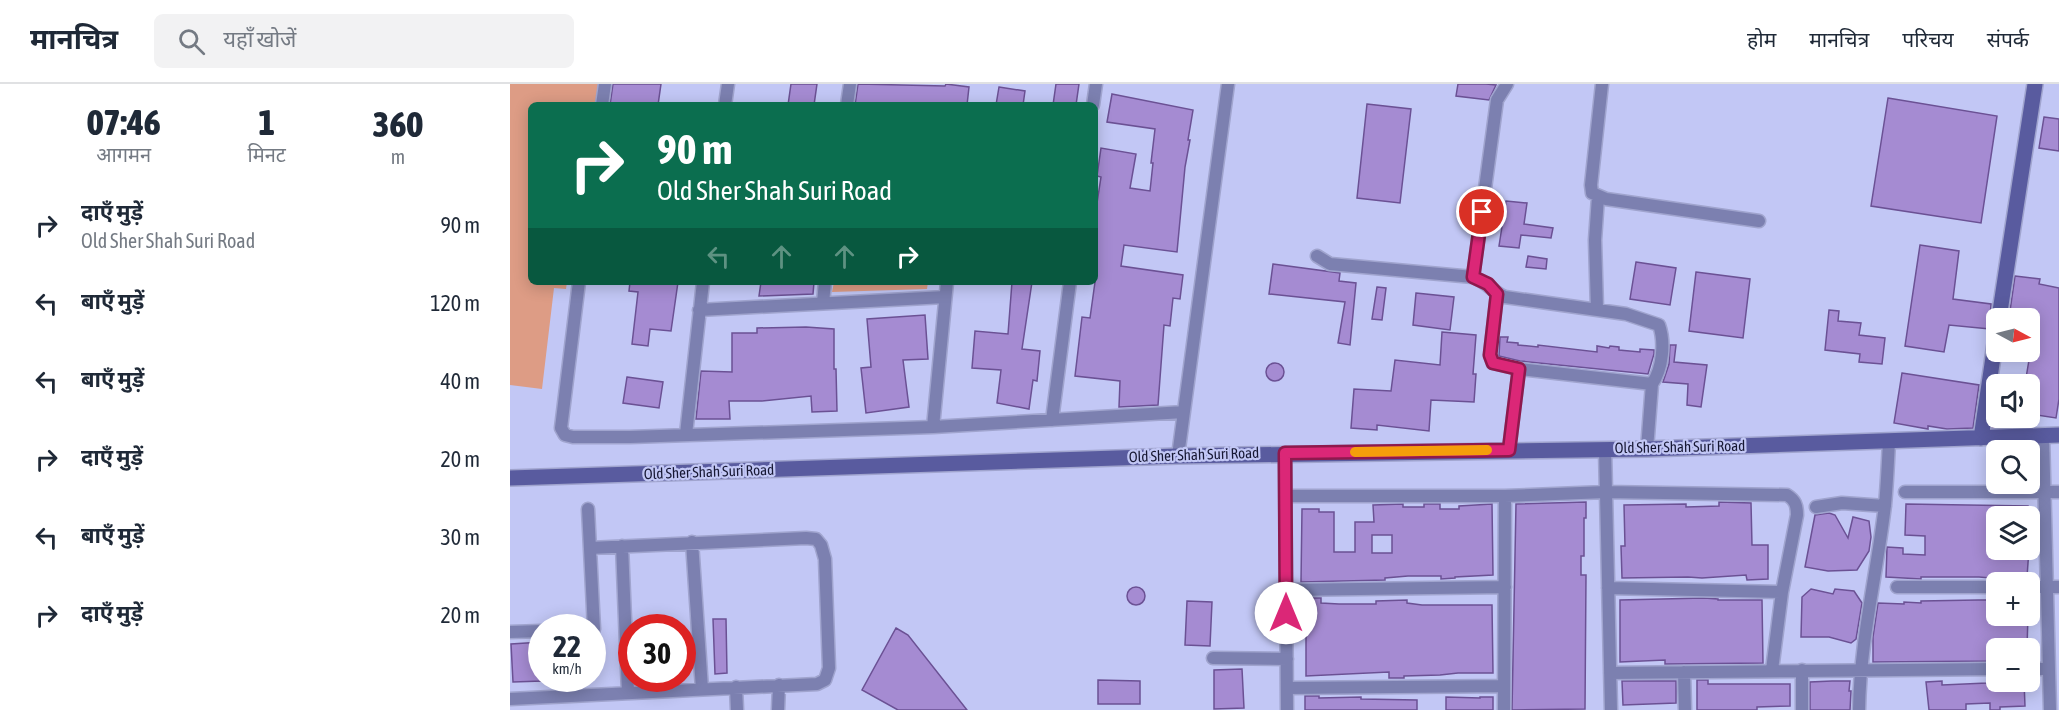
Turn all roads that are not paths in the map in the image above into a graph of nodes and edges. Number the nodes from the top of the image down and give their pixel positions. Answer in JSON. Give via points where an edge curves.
{"nodes":[{"id":1,"x":604,"y":84,"type":"edge"},
{"id":2,"x":728,"y":84,"type":"edge"},
{"id":3,"x":850,"y":84,"type":"edge"},
{"id":4,"x":1096,"y":84,"type":"edge"},
{"id":5,"x":1228,"y":84,"type":"edge"},
{"id":6,"x":1507,"y":84,"type":"edge"},
{"id":7,"x":1598,"y":84,"type":"edge"},
{"id":8,"x":1602,"y":84,"type":"edge"},
{"id":9,"x":2035,"y":84,"type":"edge"},
{"id":10,"x":602,"y":102,"type":"edge"},
{"id":11,"x":725,"y":102,"type":"edge"},
{"id":12,"x":847,"y":102,"type":"edge"},
{"id":13,"x":1094,"y":102,"type":"edge"},
{"id":14,"x":1598,"y":197,"type":"junction"},
{"id":15,"x":1759,"y":221,"type":"dead end"},
{"id":16,"x":1317,"y":256,"type":"dead end"},
{"id":17,"x":1473,"y":277,"type":"junction"},
{"id":18,"x":579,"y":285,"type":"edge"},
{"id":19,"x":703,"y":285,"type":"edge"},
{"id":20,"x":825,"y":285,"type":"edge"},
{"id":21,"x":947,"y":285,"type":"edge"},
{"id":22,"x":1070,"y":285,"type":"edge"},
{"id":23,"x":1497,"y":294,"type":"junction"},
{"id":24,"x":945,"y":297,"type":"junction"},
{"id":25,"x":823,"y":303,"type":"junction"},
{"id":26,"x":2001,"y":308,"type":"edge"},
{"id":27,"x":1597,"y":309,"type":"junction"},
{"id":28,"x":699,"y":310,"type":"junction"},
{"id":29,"x":1992,"y":362,"type":"edge"},
{"id":30,"x":1519,"y":369,"type":"junction"},
{"id":31,"x":1652,"y":384,"type":"junction"},
{"id":32,"x":1184,"y":412,"type":"junction"},
{"id":33,"x":1052,"y":420,"type":"junction"},
{"id":34,"x":933,"y":427,"type":"junction"},
{"id":35,"x":686,"y":434,"type":"junction"},
{"id":36,"x":2059,"y":435,"type":"edge"},
{"id":37,"x":2043,"y":436,"type":"junction"},
{"id":38,"x":1981,"y":438,"type":"junction"},
{"id":39,"x":1889,"y":441,"type":"junction"},
{"id":40,"x":1605,"y":449,"type":"junction"},
{"id":41,"x":1647,"y":449,"type":"junction"},
{"id":42,"x":1509,"y":450,"type":"junction"},
{"id":43,"x":1285,"y":453,"type":"junction"},
{"id":44,"x":1178,"y":456,"type":"junction"},
{"id":45,"x":510,"y":478,"type":"edge"},
{"id":46,"x":1606,"y":492,"type":"junction"},
{"id":47,"x":1905,"y":492,"type":"dead end"},
{"id":48,"x":2044,"y":492,"type":"junction"},
{"id":49,"x":2059,"y":492,"type":"edge"},
{"id":50,"x":1505,"y":495,"type":"junction"},
{"id":51,"x":1286,"y":496,"type":"junction"},
{"id":52,"x":1885,"y":506,"type":"junction"},
{"id":53,"x":1816,"y":507,"type":"dead end"},
{"id":54,"x":588,"y":509,"type":"dead end"},
{"id":55,"x":692,"y":542,"type":"junction"},
{"id":56,"x":622,"y":546,"type":"junction"},
{"id":57,"x":590,"y":548,"type":"junction"},
{"id":58,"x":1505,"y":587,"type":"junction"},
{"id":59,"x":1897,"y":587,"type":"dead end"},
{"id":60,"x":1986,"y":587,"type":"edge"},
{"id":61,"x":2053,"y":587,"type":"edge"},
{"id":62,"x":1608,"y":588,"type":"junction"},
{"id":63,"x":1286,"y":590,"type":"junction"},
{"id":64,"x":1782,"y":592,"type":"junction"},
{"id":65,"x":593,"y":614,"type":"edge"},
{"id":66,"x":528,"y":631,"type":"edge"},
{"id":67,"x":510,"y":632,"type":"edge"},
{"id":68,"x":1213,"y":658,"type":"dead end"},
{"id":69,"x":1287,"y":659,"type":"junction"},
{"id":70,"x":1862,"y":669,"type":"junction"},
{"id":71,"x":1986,"y":669,"type":"edge"},
{"id":72,"x":2040,"y":669,"type":"edge"},
{"id":73,"x":2049,"y":669,"type":"junction"},
{"id":74,"x":1772,"y":670,"type":"junction"},
{"id":75,"x":1802,"y":670,"type":"junction"},
{"id":76,"x":1684,"y":672,"type":"junction"},
{"id":77,"x":1610,"y":673,"type":"junction"},
{"id":78,"x":779,"y":685,"type":"junction"},
{"id":79,"x":1504,"y":686,"type":"junction"},
{"id":80,"x":736,"y":687,"type":"junction"},
{"id":81,"x":1287,"y":688,"type":"junction"},
{"id":82,"x":702,"y":689,"type":"junction"},
{"id":83,"x":628,"y":693,"type":"junction"},
{"id":84,"x":510,"y":699,"type":"edge"},
{"id":85,"x":737,"y":710,"type":"edge"},
{"id":86,"x":778,"y":710,"type":"edge"},
{"id":87,"x":1287,"y":710,"type":"edge"},
{"id":88,"x":1504,"y":710,"type":"edge"},
{"id":89,"x":1611,"y":710,"type":"edge"},
{"id":90,"x":1685,"y":710,"type":"edge"},
{"id":91,"x":1802,"y":710,"type":"edge"},
{"id":92,"x":1859,"y":710,"type":"edge"},
{"id":93,"x":2049,"y":710,"type":"edge"}],
"edges":[{"from":1,"to":10,"type":"street"},
{"from":2,"to":11,"type":"street"},
{"from":3,"to":12,"type":"street"},
{"from":4,"to":13,"type":"street"},
{"from":5,"to":32,"type":"street"},
{"from":6,"to":17,"type":"street","via":[[1497,100]]},
{"from":7,"to":8,"type":"street"},
{"from":8,"to":14,"type":"street","via":[[1591,185],[1592,193]]},
{"from":9,"to":26,"type":"street"},
{"from":14,"to":15,"type":"street"},
{"from":14,"to":27,"type":"street"},
{"from":16,"to":17,"type":"street","via":[[1330,264]]},
{"from":17,"to":23,"type":"street"},
{"from":18,"to":35,"type":"street","via":[[562,414],[565,435]]},
{"from":19,"to":28,"type":"street"},
{"from":20,"to":25,"type":"street"},
{"from":21,"to":24,"type":"street"},
{"from":22,"to":33,"type":"street"},
{"from":23,"to":27,"type":"street"},
{"from":23,"to":30,"type":"street","via":[[1490,355],[1493,363]]},
{"from":24,"to":25,"type":"street"},
{"from":24,"to":34,"type":"street"},
{"from":25,"to":28,"type":"street"},
{"from":27,"to":31,"type":"street","via":[[1659,325],[1661,359]]},
{"from":28,"to":35,"type":"street"},
{"from":29,"to":38,"type":"street"},
{"from":30,"to":31,"type":"street"},
{"from":30,"to":42,"type":"street"},
{"from":31,"to":41,"type":"street"},
{"from":32,"to":33,"type":"street"},
{"from":32,"to":44,"type":"street"},
{"from":33,"to":34,"type":"street"},
{"from":34,"to":35,"type":"street"},
{"from":36,"to":37,"type":"street","name":"Old Sher Shah Suri Road"},
{"from":37,"to":38,"type":"street","name":"Old Sher Shah Suri Road"},
{"from":37,"to":48,"type":"street"},
{"from":38,"to":39,"type":"street","name":"Old Sher Shah Suri Road"},
{"from":39,"to":41,"type":"street","name":"Old Sher Shah Suri Road"},
{"from":39,"to":52,"type":"street"},
{"from":40,"to":41,"type":"street","name":"Old Sher Shah Suri Road"},
{"from":40,"to":42,"type":"street","name":"Old Sher Shah Suri Road"},
{"from":40,"to":46,"type":"street"},
{"from":42,"to":43,"type":"street","name":"Old Sher Shah Suri Road"},
{"from":43,"to":44,"type":"street","name":"Old Sher Shah Suri Road"},
{"from":43,"to":51,"type":"street"},
{"from":44,"to":45,"type":"street","name":"Old Sher Shah Suri Road"},
{"from":46,"to":50,"type":"street"},
{"from":46,"to":62,"type":"street"},
{"from":46,"to":64,"type":"street","via":[[1787,495],[1797,506],[1797,515]]},
{"from":47,"to":48,"type":"street"},
{"from":48,"to":49,"type":"street"},
{"from":48,"to":61,"type":"street"},
{"from":50,"to":51,"type":"street"},
{"from":50,"to":58,"type":"street"},
{"from":51,"to":63,"type":"street"},
{"from":52,"to":53,"type":"street","via":[[1842,503]]},
{"from":52,"to":70,"type":"street"},
{"from":54,"to":57,"type":"street"},
{"from":55,"to":56,"type":"street"},
{"from":55,"to":78,"type":"street","via":[[806,538],[816,539],[821,545],[825,559],[829,669],[825,680],[817,684]]},
{"from":55,"to":82,"type":"street"},
{"from":56,"to":57,"type":"street"},
{"from":56,"to":83,"type":"street"},
{"from":57,"to":65,"type":"street"},
{"from":58,"to":63,"type":"street"},
{"from":58,"to":79,"type":"street"},
{"from":59,"to":60,"type":"street"},
{"from":61,"to":73,"type":"street"},
{"from":62,"to":64,"type":"street"},
{"from":62,"to":77,"type":"street"},
{"from":63,"to":69,"type":"street"},
{"from":64,"to":74,"type":"street"},
{"from":66,"to":67,"type":"street"},
{"from":68,"to":69,"type":"street"},
{"from":69,"to":81,"type":"street"},
{"from":70,"to":71,"type":"street"},
{"from":70,"to":75,"type":"street"},
{"from":70,"to":92,"type":"street"},
{"from":72,"to":73,"type":"street"},
{"from":73,"to":93,"type":"street"},
{"from":74,"to":75,"type":"street"},
{"from":74,"to":76,"type":"street"},
{"from":75,"to":91,"type":"street"},
{"from":76,"to":77,"type":"street"},
{"from":76,"to":90,"type":"street"},
{"from":77,"to":89,"type":"street"},
{"from":78,"to":80,"type":"street"},
{"from":78,"to":86,"type":"street"},
{"from":79,"to":81,"type":"street"},
{"from":79,"to":88,"type":"street"},
{"from":80,"to":82,"type":"street"},
{"from":80,"to":85,"type":"street"},
{"from":81,"to":87,"type":"street"},
{"from":82,"to":83,"type":"street"},
{"from":83,"to":84,"type":"street"}]}
